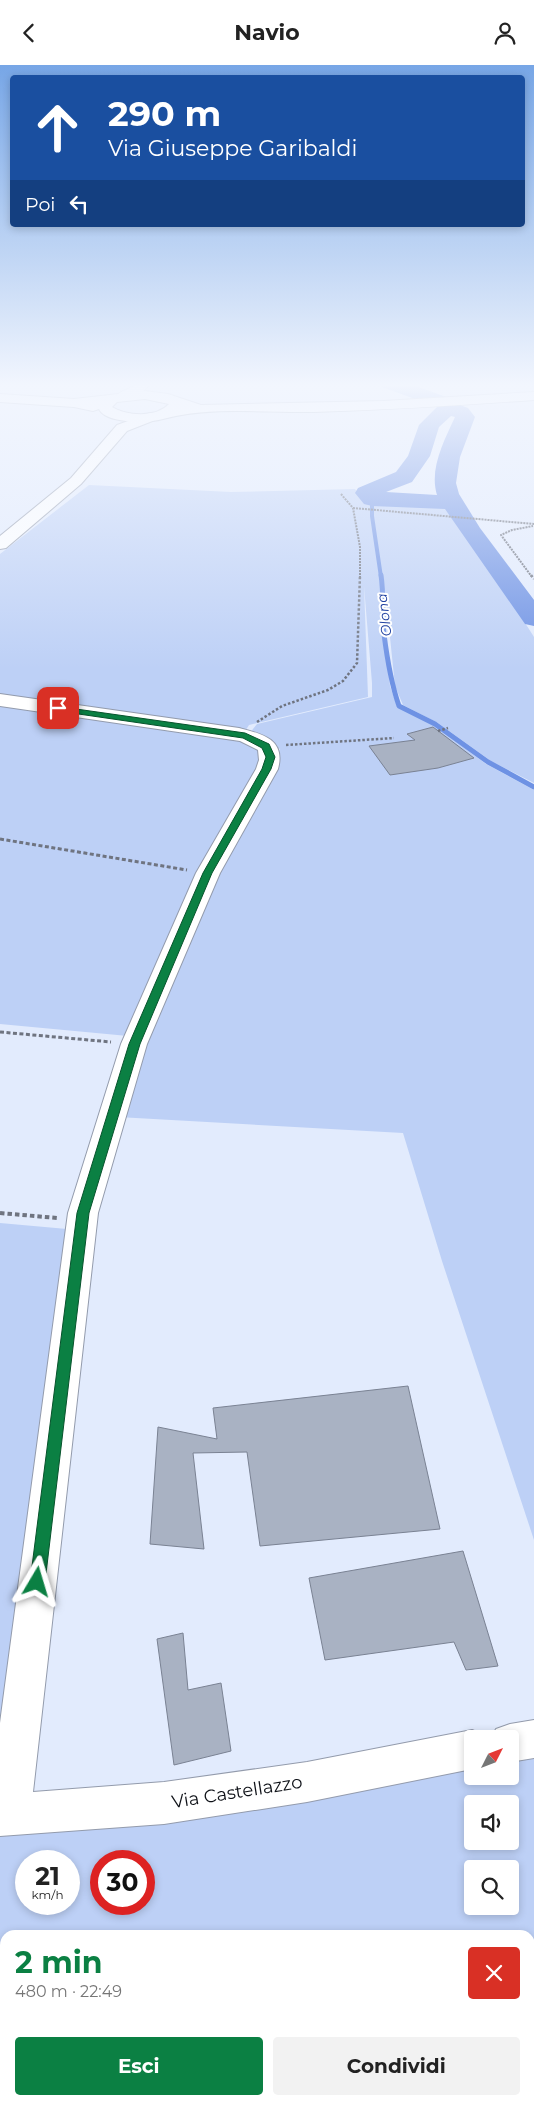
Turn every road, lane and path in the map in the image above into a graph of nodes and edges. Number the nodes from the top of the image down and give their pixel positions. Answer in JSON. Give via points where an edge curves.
{"nodes":[{"id":1,"x":78,"y":478,"type":"edge"},
{"id":2,"x":341,"y":493,"type":"dead end"},
{"id":3,"x":353,"y":508,"type":"junction"},
{"id":4,"x":534,"y":525,"type":"edge"},
{"id":5,"x":0,"y":544,"type":"edge"},
{"id":6,"x":534,"y":579,"type":"edge"},
{"id":7,"x":0,"y":700,"type":"edge"},
{"id":8,"x":448,"y":728,"type":"dead end"},
{"id":9,"x":438,"y":731,"type":"dead end"},
{"id":10,"x":245,"y":736,"type":"junction"},
{"id":11,"x":394,"y":738,"type":"dead end"},
{"id":12,"x":266,"y":746,"type":"junction"},
{"id":13,"x":0,"y":839,"type":"edge"},
{"id":14,"x":208,"y":873,"type":"junction"},
{"id":15,"x":0,"y":1032,"type":"edge"},
{"id":16,"x":134,"y":1044,"type":"junction"},
{"id":17,"x":0,"y":1213,"type":"edge"},
{"id":18,"x":82,"y":1220,"type":"junction"},
{"id":19,"x":534,"y":1739,"type":"edge"},
{"id":20,"x":519,"y":1742,"type":"edge"},
{"id":21,"x":464,"y":1752,"type":"edge"},
{"id":22,"x":4,"y":1814,"type":"edge"}],
"edges":[{"from":1,"to":5,"type":"street"},
{"from":2,"to":3,"type":"path"},
{"from":3,"to":4,"type":"path","via":[[449,517],[473,516]]},
{"from":3,"to":10,"type":"path","via":[[360,547],[357,663],[343,681],[328,691],[282,706],[256,722]]},
{"from":4,"to":6,"type":"path","via":[[512,529],[501,535]]},
{"from":7,"to":10,"type":"street"},
{"from":8,"to":9,"type":"path"},
{"from":10,"to":12,"type":"street"},
{"from":11,"to":12,"type":"path"},
{"from":12,"to":14,"type":"street","via":[[270,757],[266,769]]},
{"from":13,"to":14,"type":"path"},
{"from":14,"to":16,"type":"street"},
{"from":15,"to":16,"type":"path"},
{"from":16,"to":18,"type":"street"},
{"from":17,"to":18,"type":"path"},
{"from":18,"to":22,"type":"street"},
{"from":19,"to":20,"type":"street"},
{"from":21,"to":22,"type":"street","name":"Via Castellazzo","via":[[307,1782],[164,1803]]}]}
